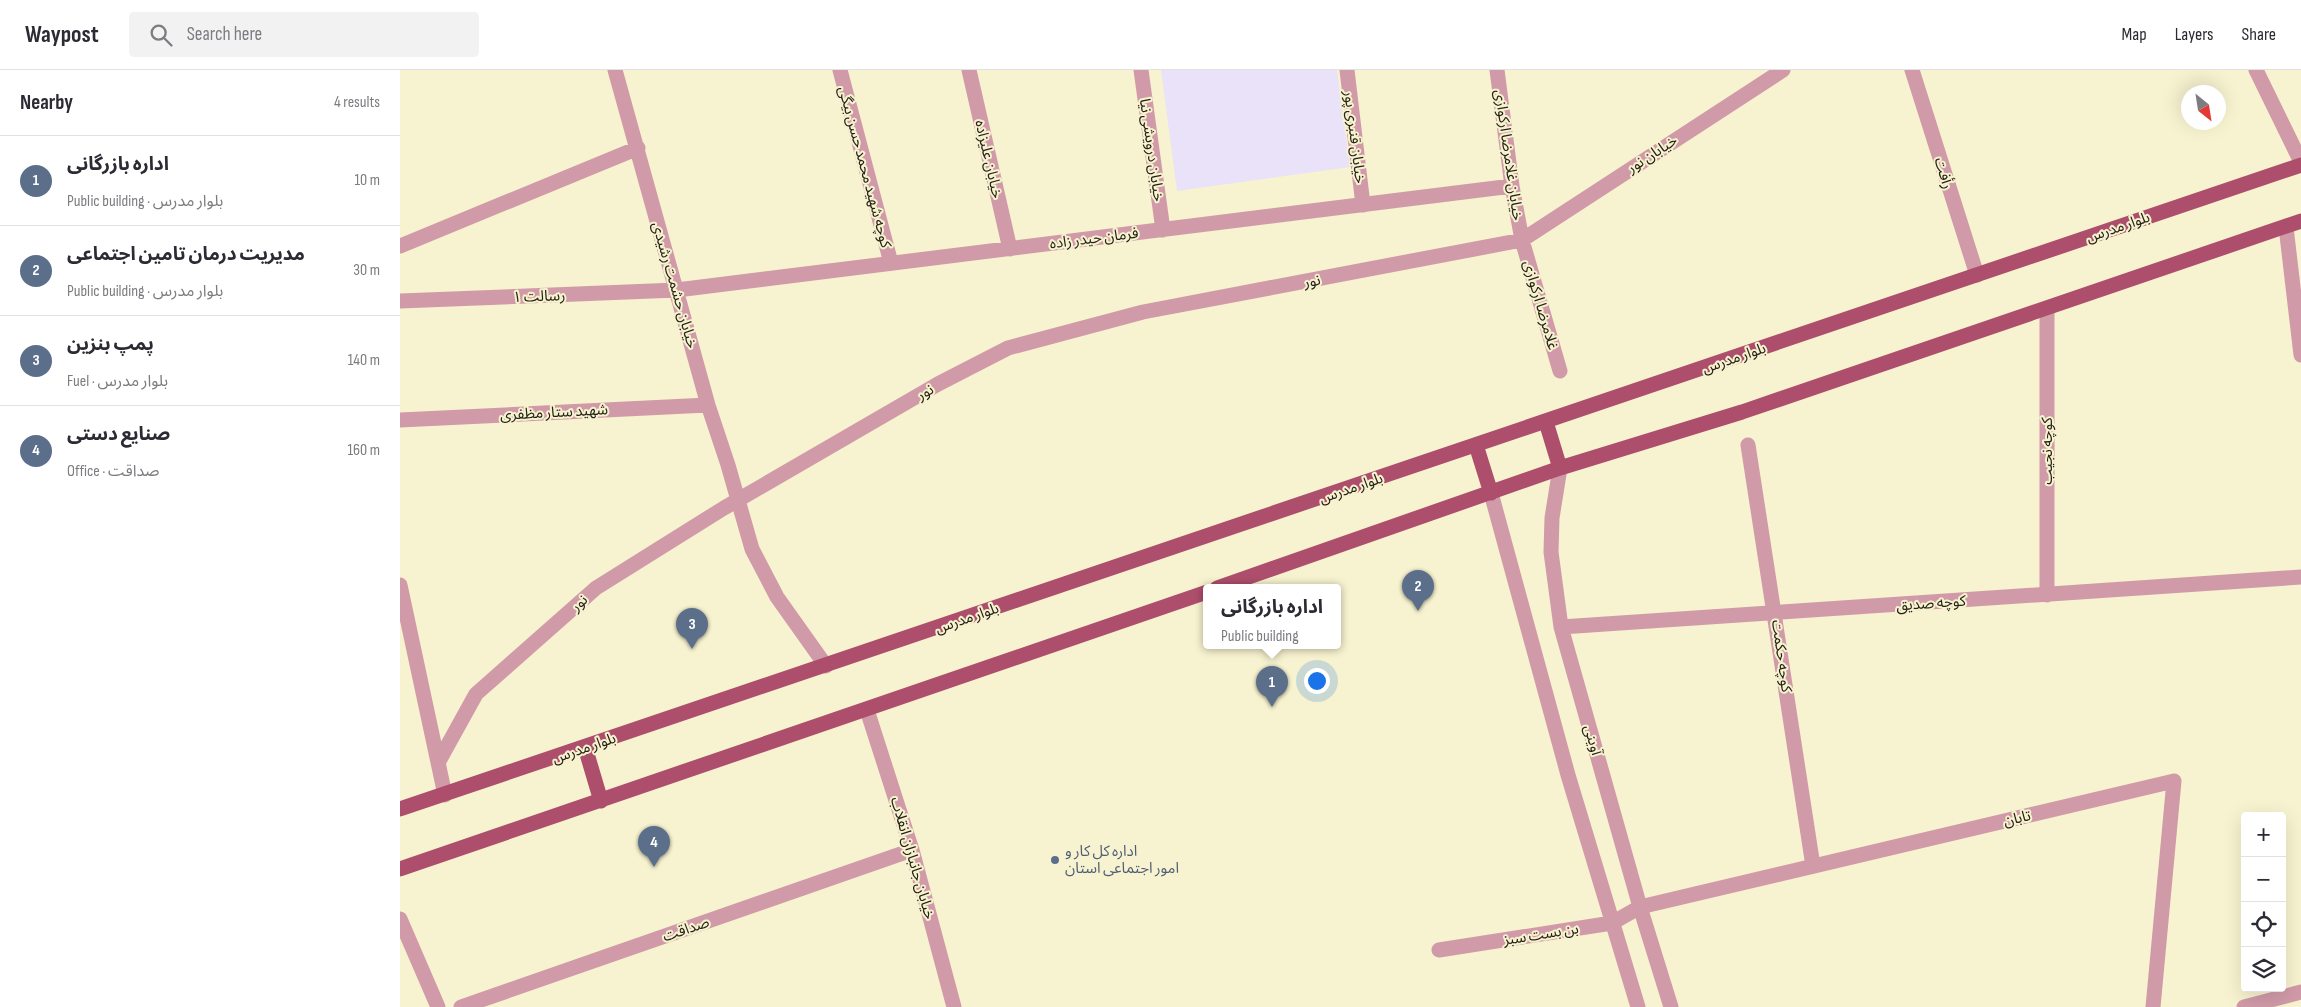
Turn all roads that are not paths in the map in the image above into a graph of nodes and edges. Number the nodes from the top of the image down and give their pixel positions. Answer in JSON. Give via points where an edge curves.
{"nodes":[{"id":1,"x":615,"y":70,"type":"edge"},
{"id":2,"x":840,"y":70,"type":"edge"},
{"id":3,"x":969,"y":70,"type":"edge"},
{"id":4,"x":1141,"y":70,"type":"edge"},
{"id":5,"x":1347,"y":70,"type":"edge"},
{"id":6,"x":1497,"y":70,"type":"edge"},
{"id":7,"x":1912,"y":70,"type":"edge"},
{"id":8,"x":2256,"y":70,"type":"edge"},
{"id":9,"x":1776,"y":72,"type":"edge"},
{"id":10,"x":638,"y":148,"type":"junction"},
{"id":11,"x":2301,"y":162,"type":"edge"},
{"id":12,"x":2301,"y":166,"type":"edge"},
{"id":13,"x":1512,"y":186,"type":"junction"},
{"id":14,"x":1363,"y":205,"type":"junction"},
{"id":15,"x":2301,"y":222,"type":"edge"},
{"id":16,"x":2286,"y":226,"type":"junction"},
{"id":17,"x":1163,"y":230,"type":"junction"},
{"id":18,"x":1522,"y":240,"type":"junction"},
{"id":19,"x":400,"y":246,"type":"edge"},
{"id":20,"x":1010,"y":249,"type":"junction"},
{"id":21,"x":891,"y":264,"type":"junction"},
{"id":22,"x":1977,"y":275,"type":"junction"},
{"id":23,"x":677,"y":290,"type":"junction"},
{"id":24,"x":400,"y":301,"type":"edge"},
{"id":25,"x":2046,"y":308,"type":"junction"},
{"id":26,"x":2301,"y":355,"type":"edge"},
{"id":27,"x":1560,"y":371,"type":"dead end"},
{"id":28,"x":708,"y":405,"type":"junction"},
{"id":29,"x":400,"y":420,"type":"edge"},
{"id":30,"x":1546,"y":422,"type":"junction"},
{"id":31,"x":1748,"y":445,"type":"dead end"},
{"id":32,"x":1476,"y":446,"type":"junction"},
{"id":33,"x":1560,"y":468,"type":"junction"},
{"id":34,"x":1491,"y":493,"type":"junction"},
{"id":35,"x":738,"y":499,"type":"junction"},
{"id":36,"x":2301,"y":577,"type":"edge"},
{"id":37,"x":400,"y":584,"type":"edge"},
{"id":38,"x":1229,"y":584,"type":"edge"},
{"id":39,"x":1203,"y":593,"type":"edge"},
{"id":40,"x":2047,"y":594,"type":"junction"},
{"id":41,"x":1776,"y":613,"type":"junction"},
{"id":42,"x":1561,"y":627,"type":"junction"},
{"id":43,"x":826,"y":666,"type":"junction"},
{"id":44,"x":867,"y":710,"type":"junction"},
{"id":45,"x":585,"y":747,"type":"junction"},
{"id":46,"x":438,"y":762,"type":"junction"},
{"id":47,"x":445,"y":794,"type":"junction"},
{"id":48,"x":601,"y":801,"type":"junction"},
{"id":49,"x":400,"y":809,"type":"edge"},
{"id":50,"x":912,"y":850,"type":"junction"},
{"id":51,"x":1813,"y":866,"type":"junction"},
{"id":52,"x":400,"y":869,"type":"edge"},
{"id":53,"x":1640,"y":908,"type":"junction"},
{"id":54,"x":400,"y":919,"type":"edge"},
{"id":55,"x":1612,"y":923,"type":"junction"},
{"id":56,"x":1439,"y":950,"type":"dead end"},
{"id":57,"x":2301,"y":992,"type":"edge"},
{"id":58,"x":438,"y":1007,"type":"edge"},
{"id":59,"x":461,"y":1007,"type":"edge"},
{"id":60,"x":954,"y":1007,"type":"edge"},
{"id":61,"x":1638,"y":1007,"type":"edge"},
{"id":62,"x":1670,"y":1007,"type":"edge"},
{"id":63,"x":2153,"y":1007,"type":"edge"},
{"id":64,"x":2244,"y":1007,"type":"edge"}],
"edges":[{"from":1,"to":10,"type":"street","name":"خیابان حشمت رشیدی"},
{"from":2,"to":21,"type":"street","name":"کوچه شهید محمد حسن بیگی"},
{"from":3,"to":20,"type":"street","name":"خیابان علیزاده"},
{"from":4,"to":17,"type":"street","name":"خیابان درویشی نیا"},
{"from":5,"to":14,"type":"street","name":"خیابان قنبری پور"},
{"from":6,"to":13,"type":"street","name":"خیابان غلامرضا ارکوازی"},
{"from":7,"to":22,"type":"street","name":"رأفت"},
{"from":8,"to":11,"type":"street"},
{"from":9,"to":18,"type":"street","name":"خیابان نور"},
{"from":10,"to":19,"type":"street"},
{"from":10,"to":23,"type":"street","name":"خیابان حشمت رشیدی"},
{"from":12,"to":22,"type":"main road","name":"بلوار مدرس"},
{"from":13,"to":14,"type":"street","name":"فرمان حیدر زاده"},
{"from":13,"to":18,"type":"street","name":"خیابان غلامرضا ارکوازی"},
{"from":14,"to":17,"type":"street","name":"فرمان حیدر زاده"},
{"from":15,"to":16,"type":"main road"},
{"from":16,"to":25,"type":"main road"},
{"from":16,"to":26,"type":"street"},
{"from":17,"to":20,"type":"street","name":"فرمان حیدر زاده"},
{"from":18,"to":27,"type":"street","name":"غلامرضا ارکوازی"},
{"from":18,"to":35,"type":"street","name":"نور","via":[[1143,312],[1008,348],[938,384]]},
{"from":20,"to":21,"type":"street","name":"فرمان حیدر زاده"},
{"from":21,"to":23,"type":"street","name":"فرمان حیدر زاده"},
{"from":22,"to":30,"type":"main road","name":"بلوار مدرس"},
{"from":23,"to":24,"type":"street","name":"رسالت ۱"},
{"from":23,"to":28,"type":"street","name":"خیابان حشمت رشیدی"},
{"from":25,"to":33,"type":"main road","via":[[1742,412]]},
{"from":25,"to":40,"type":"street","name":"کوچه نجیب"},
{"from":28,"to":29,"type":"street","name":"شهید ستار مظفری"},
{"from":28,"to":35,"type":"street","name":"خیابان حشمت رشیدی"},
{"from":30,"to":32,"type":"main road","name":"بلوار مدرس"},
{"from":30,"to":33,"type":"main road"},
{"from":31,"to":41,"type":"street","name":"کوچه حکمت"},
{"from":32,"to":34,"type":"main road"},
{"from":32,"to":43,"type":"main road","name":"بلوار مدرس"},
{"from":33,"to":34,"type":"main road"},
{"from":33,"to":42,"type":"street","name":"آوینی","via":[[1552,518],[1551,552]]},
{"from":34,"to":38,"type":"main road"},
{"from":34,"to":55,"type":"street"},
{"from":35,"to":43,"type":"street","name":"خیابان حشمت رشیدی","via":[[752,549],[777,597]]},
{"from":35,"to":46,"type":"street","name":"نور","via":[[596,588],[476,694]]},
{"from":36,"to":40,"type":"street","name":"کوچه صدیق"},
{"from":37,"to":46,"type":"street"},
{"from":39,"to":44,"type":"main road"},
{"from":40,"to":41,"type":"street","name":"کوچه صدیق"},
{"from":41,"to":42,"type":"street","name":"کوچه صدیق"},
{"from":41,"to":51,"type":"street","name":"کوچه حکمت"},
{"from":42,"to":53,"type":"street","name":"آوینی"},
{"from":43,"to":45,"type":"main road","name":"بلوار مدرس"},
{"from":44,"to":48,"type":"main road"},
{"from":44,"to":50,"type":"street","name":"خیابان جانبازان انقلاب"},
{"from":45,"to":47,"type":"main road","name":"بلوار مدرس"},
{"from":45,"to":48,"type":"main road"},
{"from":46,"to":47,"type":"street"},
{"from":47,"to":49,"type":"main road","name":"بلوار مدرس"},
{"from":48,"to":52,"type":"main road"},
{"from":50,"to":59,"type":"street","name":"صداقت"},
{"from":50,"to":60,"type":"street","name":"خیابان جانبازان انقلاب"},
{"from":51,"to":53,"type":"street","name":"تابان"},
{"from":51,"to":63,"type":"street","name":"تابان","via":[[2174,781]]},
{"from":53,"to":55,"type":"street","name":"بن بست سبز"},
{"from":53,"to":62,"type":"street","name":"آوینی"},
{"from":54,"to":58,"type":"street"},
{"from":55,"to":56,"type":"street","name":"بن بست سبز"},
{"from":55,"to":61,"type":"street"},
{"from":57,"to":64,"type":"street"}]}
